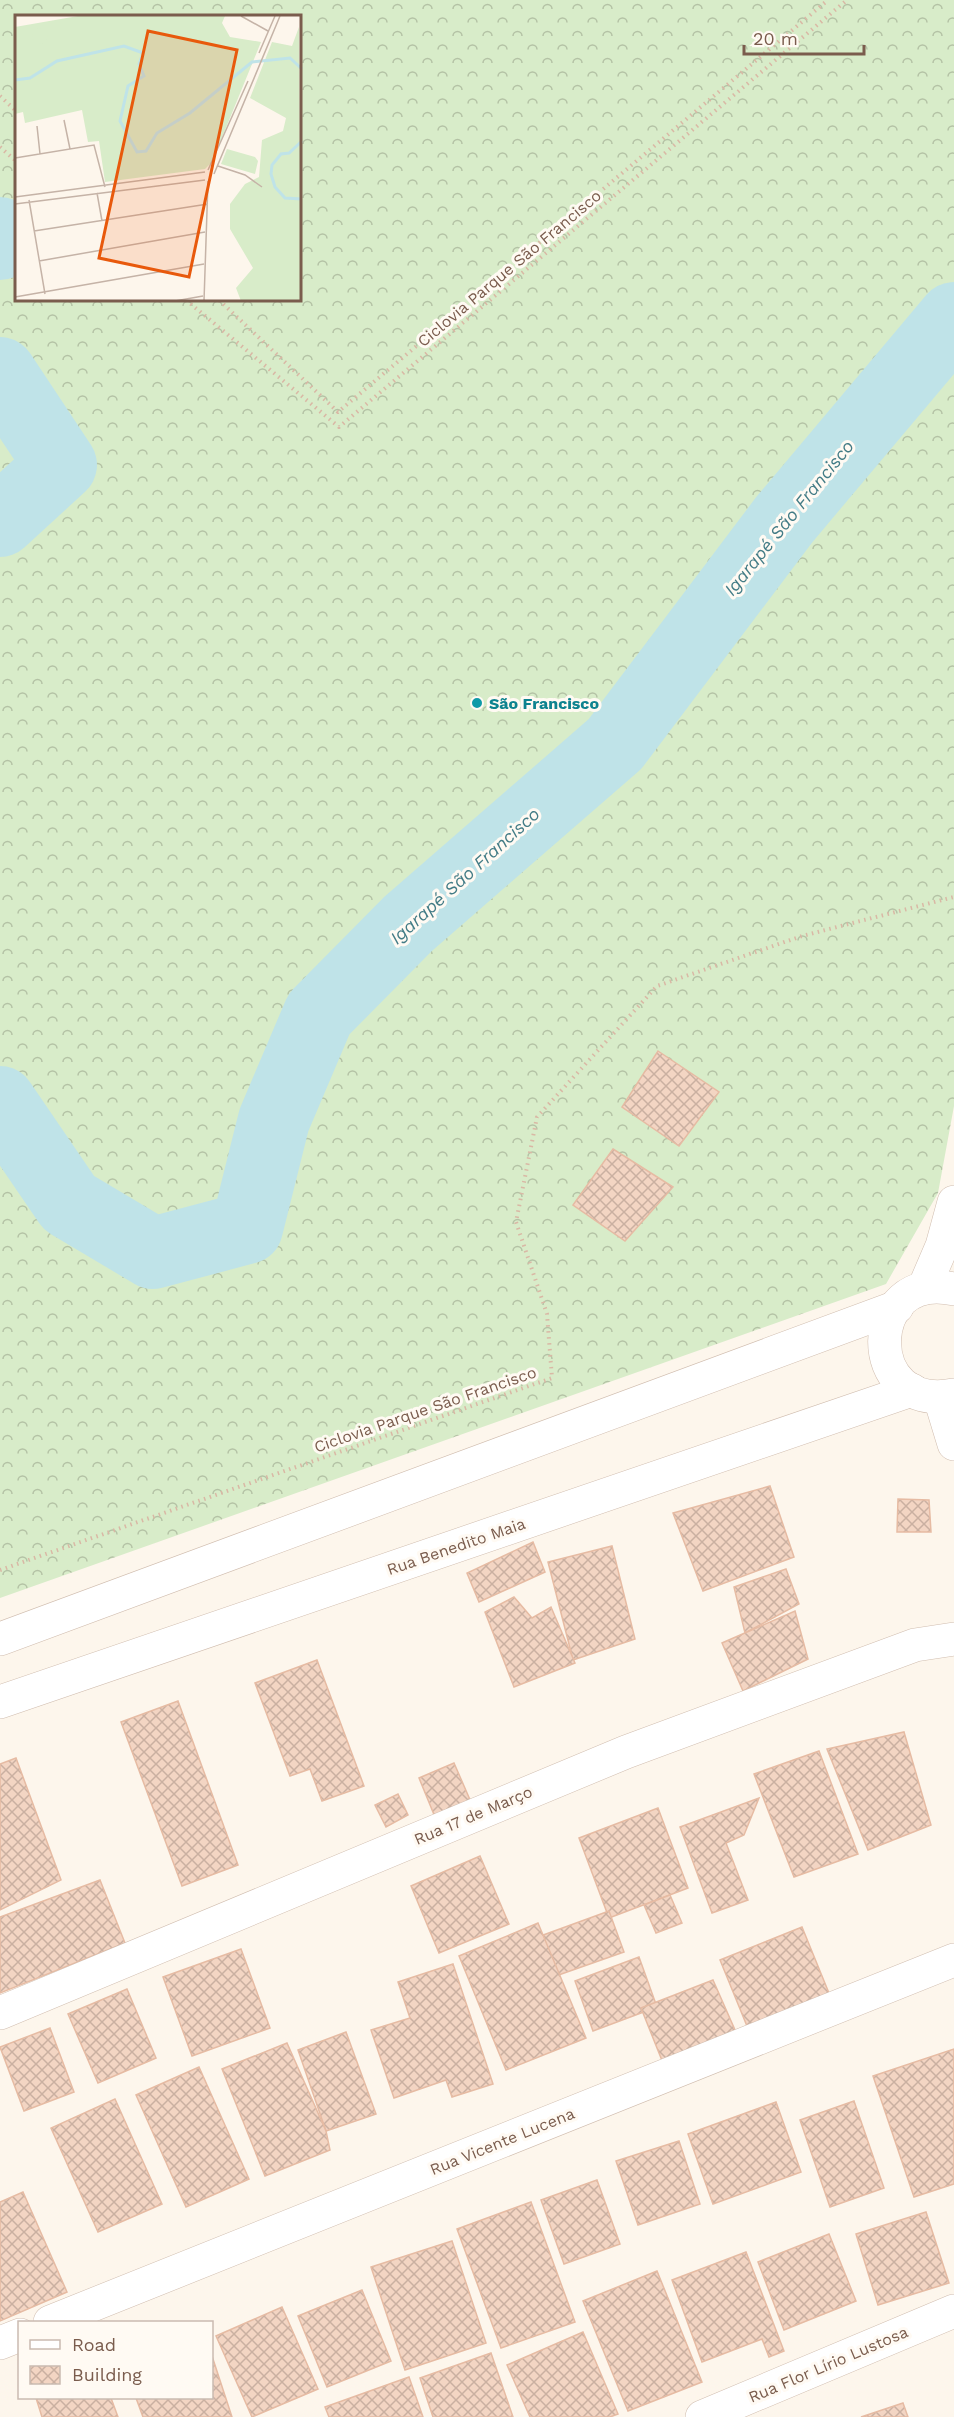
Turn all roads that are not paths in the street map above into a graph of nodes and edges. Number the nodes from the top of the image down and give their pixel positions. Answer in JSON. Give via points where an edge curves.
{"nodes":[{"id":1,"x":954,"y":1202,"type":"edge"},
{"id":2,"x":939,"y":1289,"type":"edge"},
{"id":3,"x":897,"y":1306,"type":"junction"},
{"id":4,"x":935,"y":1394,"type":"edge"},
{"id":5,"x":954,"y":1444,"type":"edge"},
{"id":6,"x":954,"y":1639,"type":"edge"},
{"id":7,"x":0,"y":1640,"type":"edge"},
{"id":8,"x":0,"y":1702,"type":"edge"},
{"id":9,"x":954,"y":1960,"type":"edge"},
{"id":10,"x":0,"y":2013,"type":"edge"},
{"id":11,"x":954,"y":2311,"type":"edge"},
{"id":12,"x":52,"y":2321,"type":"edge"},
{"id":13,"x":18,"y":2336,"type":"edge"},
{"id":14,"x":0,"y":2343,"type":"edge"},
{"id":15,"x":702,"y":2417,"type":"edge"}],
"edges":[{"from":1,"to":2,"type":"street","via":[[942,1246]]},
{"from":2,"to":3,"type":"street","via":[[909,1295]]},
{"from":3,"to":4,"type":"street","via":[[886,1323],[883,1342],[887,1361],[897,1378]]},
{"from":3,"to":7,"type":"street"},
{"from":4,"to":5,"type":"street"},
{"from":4,"to":8,"type":"street","name":"Rua Benedito Maia"},
{"from":6,"to":10,"type":"street","name":"Rua 17 de Março","via":[[915,1645],[626,1752]]},
{"from":9,"to":12,"type":"street","name":"Rua Vicente Lucena"},
{"from":11,"to":15,"type":"street","name":"Rua Flor Lírio Lustosa"},
{"from":13,"to":14,"type":"street"}]}
